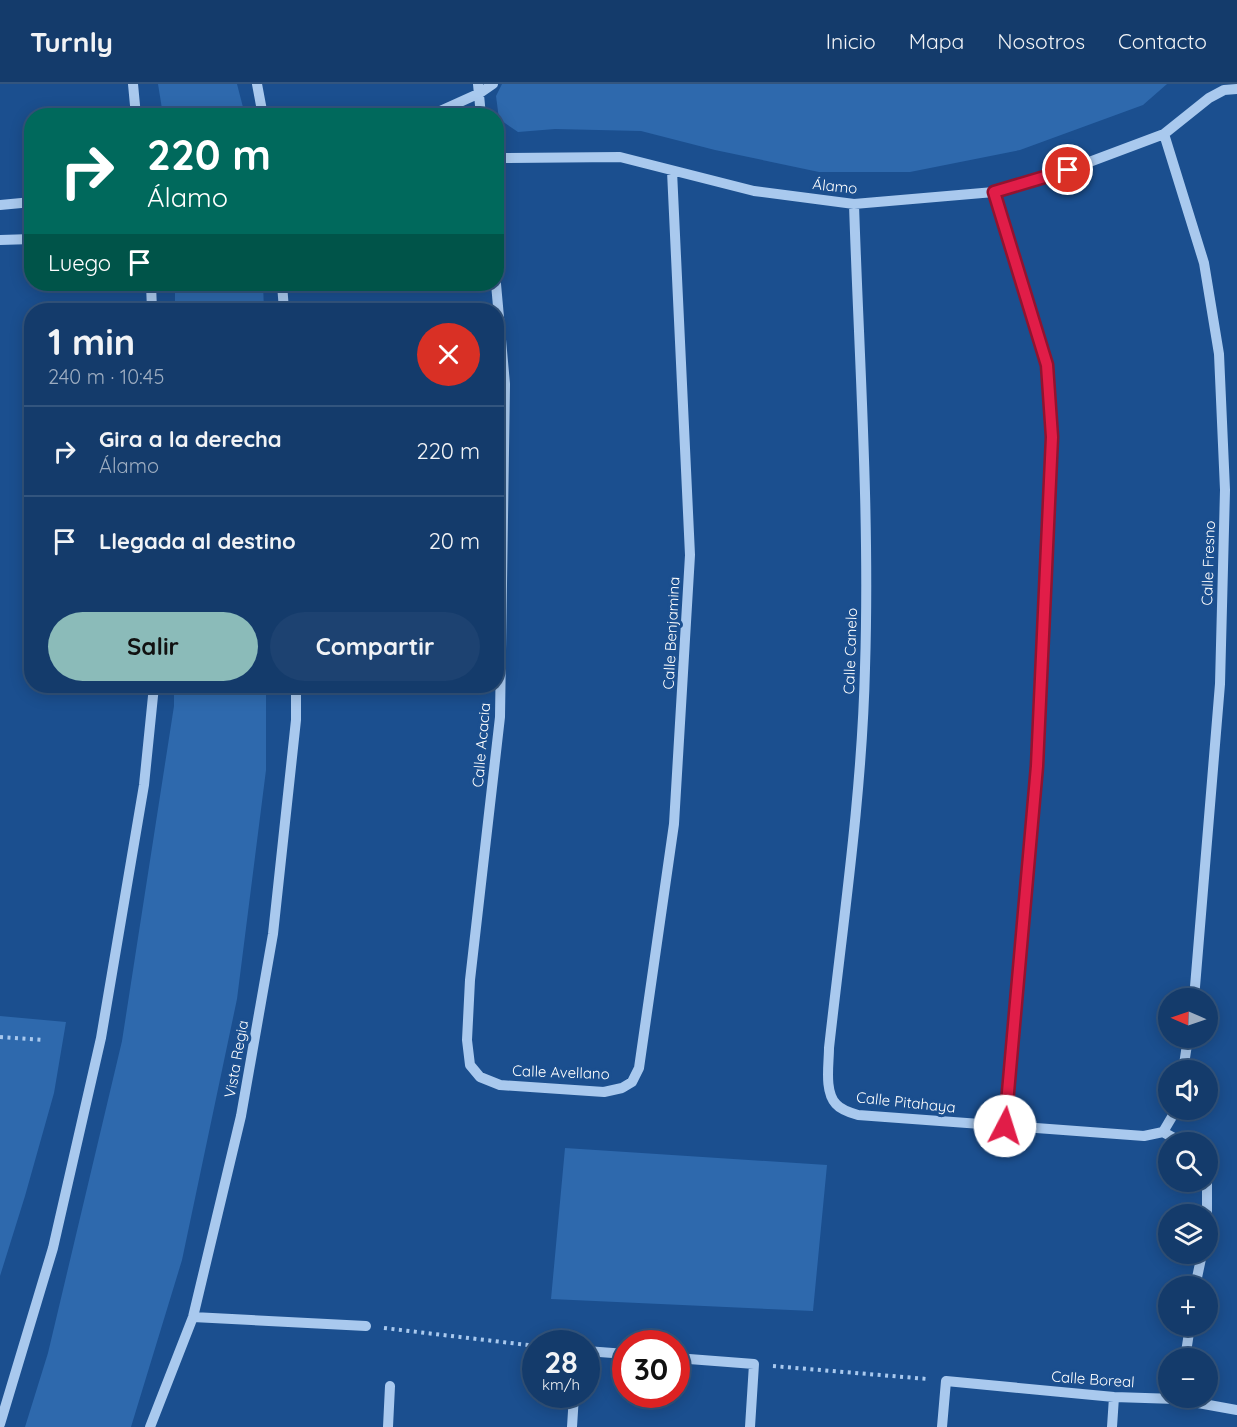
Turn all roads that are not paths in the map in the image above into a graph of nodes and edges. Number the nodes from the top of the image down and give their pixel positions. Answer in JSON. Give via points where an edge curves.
{"nodes":[{"id":1,"x":133,"y":84,"type":"edge"},
{"id":2,"x":257,"y":84,"type":"edge"},
{"id":3,"x":493,"y":84,"type":"edge"},
{"id":4,"x":479,"y":88,"type":"edge"},
{"id":5,"x":1237,"y":89,"type":"edge"},
{"id":6,"x":135,"y":108,"type":"edge"},
{"id":7,"x":262,"y":108,"type":"edge"},
{"id":8,"x":443,"y":108,"type":"edge"},
{"id":9,"x":480,"y":108,"type":"edge"},
{"id":10,"x":1164,"y":134,"type":"junction"},
{"id":11,"x":504,"y":159,"type":"edge"},
{"id":12,"x":672,"y":171,"type":"junction"},
{"id":13,"x":994,"y":192,"type":"junction"},
{"id":14,"x":24,"y":203,"type":"edge"},
{"id":15,"x":854,"y":204,"type":"junction"},
{"id":16,"x":0,"y":205,"type":"edge"},
{"id":17,"x":24,"y":239,"type":"edge"},
{"id":18,"x":0,"y":240,"type":"edge"},
{"id":19,"x":504,"y":373,"type":"edge"},
{"id":20,"x":504,"y":451,"type":"edge"},
{"id":21,"x":153,"y":693,"type":"edge"},
{"id":22,"x":296,"y":693,"type":"edge"},
{"id":23,"x":500,"y":693,"type":"edge"},
{"id":24,"x":1195,"y":988,"type":"edge"},
{"id":25,"x":470,"y":1065,"type":"joint"},
{"id":26,"x":622,"y":1088,"type":"joint"},
{"id":27,"x":831,"y":1097,"type":"joint"},
{"id":28,"x":1170,"y":1120,"type":"edge"},
{"id":29,"x":1005,"y":1126,"type":"junction"},
{"id":30,"x":1163,"y":1132,"type":"edge"},
{"id":31,"x":1158,"y":1133,"type":"edge"},
{"id":32,"x":193,"y":1317,"type":"junction"},
{"id":33,"x":366,"y":1326,"type":"road end"},
{"id":34,"x":690,"y":1359,"type":"edge"},
{"id":35,"x":390,"y":1386,"type":"dead end"},
{"id":36,"x":1114,"y":1397,"type":"junction"},
{"id":37,"x":1158,"y":1398,"type":"edge"},
{"id":38,"x":1218,"y":1406,"type":"edge"},
{"id":39,"x":573,"y":1408,"type":"edge"},
{"id":40,"x":1237,"y":1410,"type":"edge"},
{"id":41,"x":0,"y":1424,"type":"edge"},
{"id":42,"x":150,"y":1427,"type":"edge"},
{"id":43,"x":388,"y":1427,"type":"edge"},
{"id":44,"x":572,"y":1427,"type":"edge"},
{"id":45,"x":750,"y":1427,"type":"edge"},
{"id":46,"x":942,"y":1427,"type":"edge"},
{"id":47,"x":1112,"y":1427,"type":"edge"}],
"edges":[{"from":1,"to":6,"type":"street"},
{"from":2,"to":7,"type":"street"},
{"from":3,"to":4,"type":"street"},
{"from":4,"to":8,"type":"street"},
{"from":4,"to":9,"type":"street"},
{"from":5,"to":10,"type":"street","name":"Álamo","via":[[1224,90],[1209,98]]},
{"from":10,"to":13,"type":"street","name":"Álamo","via":[[1068,170]]},
{"from":10,"to":24,"type":"street","name":"Calle Fresno","via":[[1204,263],[1219,354],[1226,490],[1220,684]]},
{"from":11,"to":12,"type":"street","name":"Álamo","via":[[620,157]]},
{"from":12,"to":15,"type":"street","name":"Álamo","via":[[754,191]]},
{"from":12,"to":26,"type":"street","name":"Calle Benjamina","via":[[690,555],[683,699],[674,824],[639,1068],[632,1082]]},
{"from":13,"to":15,"type":"street","name":"Álamo"},
{"from":13,"to":29,"type":"street","via":[[1047,365],[1052,437],[1037,766]]},
{"from":14,"to":16,"type":"street"},
{"from":15,"to":27,"type":"street","name":"Calle Canelo","via":[[867,577],[865,671],[858,783],[830,1048]]},
{"from":17,"to":18,"type":"street"},
{"from":19,"to":20,"type":"street","name":"Calle Acacia"},
{"from":21,"to":41,"type":"street","via":[[144,785],[101,1038],[53,1248]]},
{"from":22,"to":32,"type":"street","name":"Vista Regia","via":[[273,934],[242,1116]]},
{"from":23,"to":25,"type":"street","name":"Calle Acacia","via":[[470,980]]},
{"from":25,"to":26,"type":"street","name":"Calle Avellano","via":[[480,1077],[500,1085],[604,1092]]},
{"from":27,"to":29,"type":"street","name":"Calle Pitahaya","via":[[836,1105],[858,1115]]},
{"from":28,"to":30,"type":"street"},
{"from":29,"to":31,"type":"street","name":"Calle Pitahaya","via":[[1144,1136]]},
{"from":32,"to":33,"type":"street"},
{"from":32,"to":42,"type":"street","name":"Vista Regia"},
{"from":34,"to":45,"type":"street","via":[[754,1364]]},
{"from":35,"to":43,"type":"street"},
{"from":36,"to":37,"type":"street","name":"Calle Boreal"},
{"from":36,"to":46,"type":"street","name":"Calle Boreal","via":[[946,1381]]},
{"from":36,"to":47,"type":"street"},
{"from":38,"to":40,"type":"street","name":"Calle Boreal"},
{"from":39,"to":44,"type":"street"}]}
